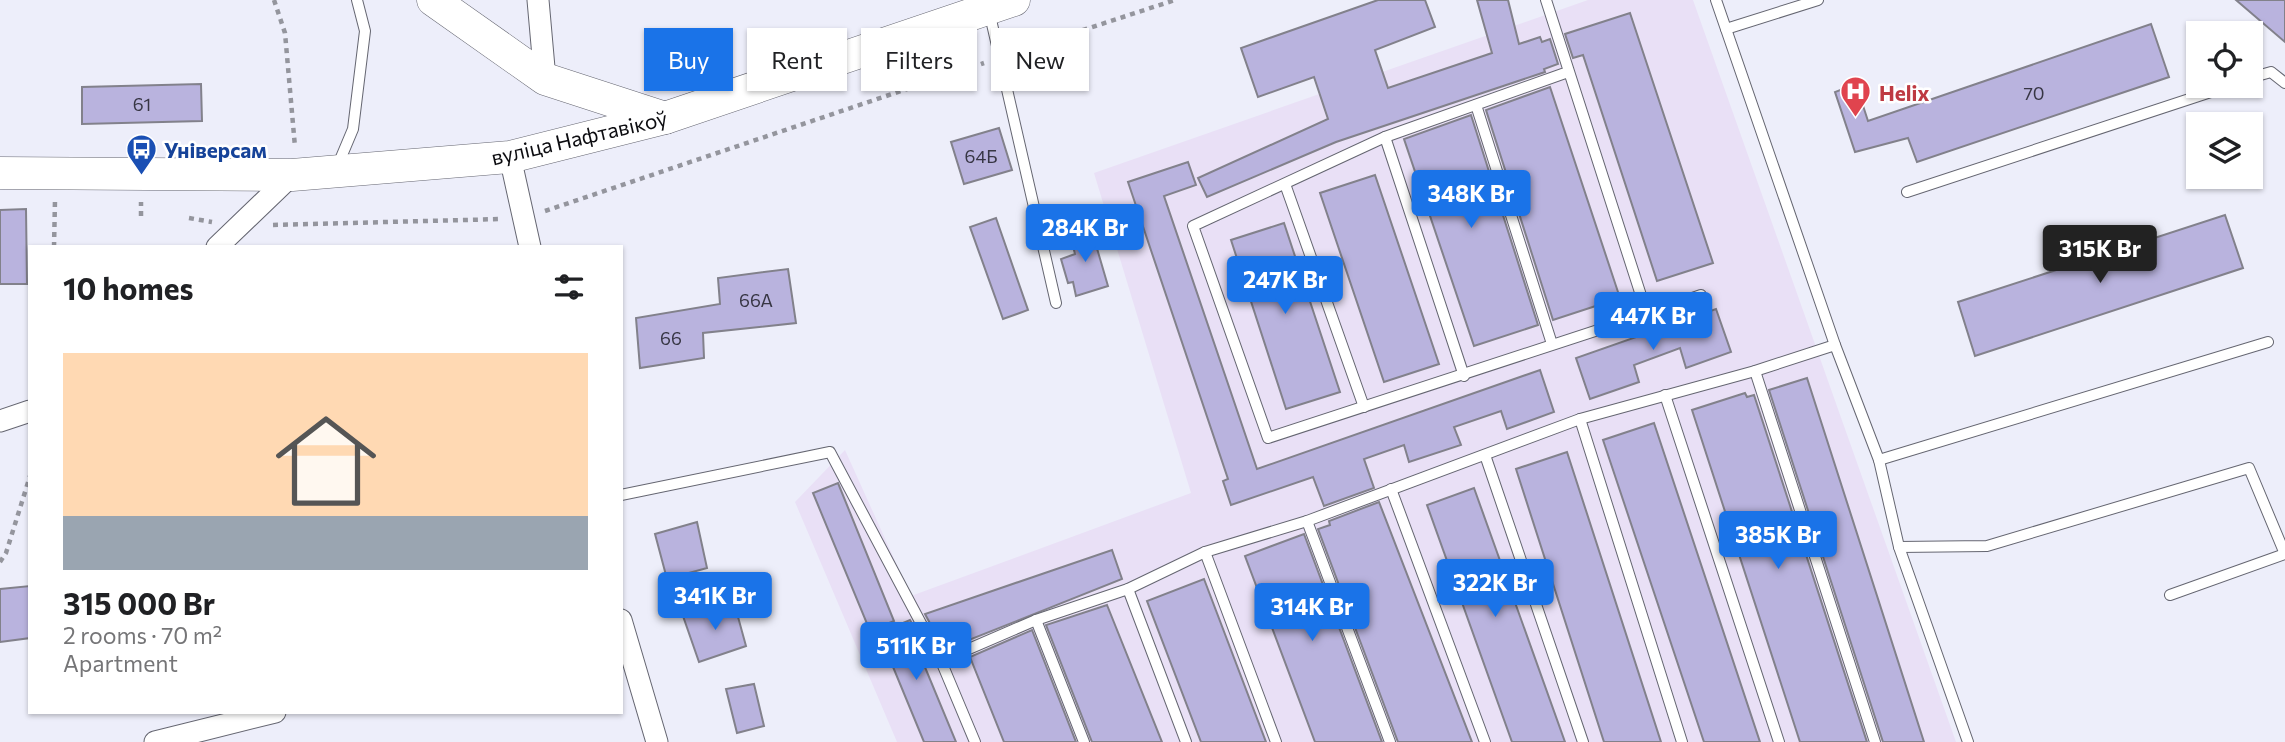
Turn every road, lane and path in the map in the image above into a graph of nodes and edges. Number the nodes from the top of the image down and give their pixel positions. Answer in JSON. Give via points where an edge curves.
{"nodes":[{"id":1,"x":274,"y":0,"type":"edge"},
{"id":2,"x":357,"y":0,"type":"edge"},
{"id":3,"x":433,"y":0,"type":"edge"},
{"id":4,"x":538,"y":0,"type":"edge"},
{"id":5,"x":1175,"y":0,"type":"edge"},
{"id":6,"x":1546,"y":0,"type":"edge"},
{"id":7,"x":1716,"y":0,"type":"edge"},
{"id":8,"x":1818,"y":0,"type":"edge"},
{"id":9,"x":1002,"y":4,"type":"edge"},
{"id":10,"x":1001,"y":28,"type":"edge"},
{"id":11,"x":1089,"y":28,"type":"edge"},
{"id":12,"x":1726,"y":29,"type":"junction"},
{"id":13,"x":991,"y":60,"type":"edge"},
{"id":14,"x":1568,"y":72,"type":"junction"},
{"id":15,"x":2263,"y":74,"type":"edge"},
{"id":16,"x":545,"y":79,"type":"junction"},
{"id":17,"x":2285,"y":83,"type":"edge"},
{"id":18,"x":1008,"y":91,"type":"edge"},
{"id":19,"x":2193,"y":98,"type":"edge"},
{"id":20,"x":1476,"y":106,"type":"junction"},
{"id":21,"x":665,"y":118,"type":"junction"},
{"id":22,"x":1385,"y":137,"type":"junction"},
{"id":23,"x":510,"y":157,"type":"junction"},
{"id":24,"x":0,"y":173,"type":"edge"},
{"id":25,"x":334,"y":173,"type":"junction"},
{"id":26,"x":56,"y":174,"type":"junction"},
{"id":27,"x":292,"y":175,"type":"junction"},
{"id":28,"x":1285,"y":184,"type":"junction"},
{"id":29,"x":1907,"y":192,"type":"dead end"},
{"id":30,"x":524,"y":218,"type":"junction"},
{"id":31,"x":54,"y":245,"type":"edge"},
{"id":32,"x":219,"y":245,"type":"edge"},
{"id":33,"x":530,"y":245,"type":"edge"},
{"id":34,"x":1701,"y":295,"type":"dead end"},
{"id":35,"x":1056,"y":303,"type":"dead end"},
{"id":36,"x":1647,"y":314,"type":"junction"},
{"id":37,"x":2268,"y":342,"type":"dead end"},
{"id":38,"x":1552,"y":344,"type":"junction"},
{"id":39,"x":1835,"y":345,"type":"junction"},
{"id":40,"x":1755,"y":371,"type":"junction"},
{"id":41,"x":1464,"y":376,"type":"junction"},
{"id":42,"x":1665,"y":395,"type":"junction"},
{"id":43,"x":1364,"y":407,"type":"junction"},
{"id":44,"x":28,"y":412,"type":"edge"},
{"id":45,"x":1580,"y":419,"type":"junction"},
{"id":46,"x":0,"y":421,"type":"edge"},
{"id":47,"x":1485,"y":455,"type":"junction"},
{"id":48,"x":1879,"y":460,"type":"junction"},
{"id":49,"x":28,"y":482,"type":"edge"},
{"id":50,"x":1391,"y":489,"type":"junction"},
{"id":51,"x":623,"y":495,"type":"edge"},
{"id":52,"x":1307,"y":521,"type":"junction"},
{"id":53,"x":1899,"y":547,"type":"junction"},
{"id":54,"x":1205,"y":552,"type":"junction"},
{"id":55,"x":2285,"y":554,"type":"edge"},
{"id":56,"x":0,"y":562,"type":"edge"},
{"id":57,"x":1128,"y":589,"type":"junction"},
{"id":58,"x":2171,"y":595,"type":"dead end"},
{"id":59,"x":1036,"y":620,"type":"junction"},
{"id":60,"x":623,"y":627,"type":"edge"},
{"id":61,"x":941,"y":661,"type":"junction"},
{"id":62,"x":267,"y":714,"type":"edge"},
{"id":63,"x":155,"y":742,"type":"edge"},
{"id":64,"x":657,"y":742,"type":"edge"},
{"id":65,"x":975,"y":742,"type":"edge"},
{"id":66,"x":1084,"y":742,"type":"edge"},
{"id":67,"x":1186,"y":742,"type":"edge"},
{"id":68,"x":1276,"y":742,"type":"edge"},
{"id":69,"x":1390,"y":742,"type":"edge"},
{"id":70,"x":1485,"y":742,"type":"edge"},
{"id":71,"x":1583,"y":742,"type":"edge"},
{"id":72,"x":1682,"y":742,"type":"edge"},
{"id":73,"x":1779,"y":742,"type":"edge"},
{"id":74,"x":1875,"y":742,"type":"edge"},
{"id":75,"x":1968,"y":742,"type":"edge"}],
"edges":[{"from":1,"to":27,"type":"path","via":[[287,47],[296,140]]},
{"from":2,"to":25,"type":"lane","via":[[365,31],[353,129]]},
{"from":3,"to":16,"type":"street"},
{"from":4,"to":16,"type":"street"},
{"from":5,"to":11,"type":"path"},
{"from":6,"to":14,"type":"lane"},
{"from":7,"to":12,"type":"lane"},
{"from":8,"to":12,"type":"lane"},
{"from":9,"to":10,"type":"lane"},
{"from":9,"to":21,"type":"street","name":"вуліца Нафтавікоў"},
{"from":12,"to":39,"type":"lane"},
{"from":13,"to":30,"type":"path"},
{"from":14,"to":20,"type":"lane"},
{"from":14,"to":36,"type":"lane"},
{"from":15,"to":17,"type":"lane","via":[[2271,72]]},
{"from":16,"to":21,"type":"street"},
{"from":18,"to":35,"type":"lane"},
{"from":19,"to":29,"type":"lane"},
{"from":20,"to":22,"type":"lane"},
{"from":20,"to":38,"type":"lane"},
{"from":21,"to":23,"type":"street","name":"вуліца Нафтавікоў"},
{"from":22,"to":28,"type":"lane"},
{"from":22,"to":41,"type":"lane"},
{"from":23,"to":25,"type":"street","name":"вуліца Нафтавікоў"},
{"from":23,"to":30,"type":"street"},
{"from":24,"to":26,"type":"street","name":"вуліца Нафтавікоў"},
{"from":25,"to":27,"type":"street","name":"вуліца Нафтавікоў"},
{"from":26,"to":27,"type":"street","name":"вуліца Нафтавікоў"},
{"from":26,"to":31,"type":"path"},
{"from":27,"to":30,"type":"path","via":[[286,225]]},
{"from":27,"to":32,"type":"street"},
{"from":28,"to":43,"type":"lane"},
{"from":28,"to":43,"type":"lane","via":[[1193,226],[1268,438]]},
{"from":30,"to":33,"type":"street"},
{"from":34,"to":36,"type":"lane"},
{"from":36,"to":38,"type":"lane"},
{"from":37,"to":48,"type":"lane"},
{"from":38,"to":41,"type":"lane"},
{"from":39,"to":40,"type":"lane"},
{"from":39,"to":48,"type":"lane"},
{"from":40,"to":42,"type":"lane"},
{"from":40,"to":74,"type":"lane"},
{"from":41,"to":43,"type":"lane"},
{"from":42,"to":45,"type":"lane"},
{"from":42,"to":73,"type":"lane"},
{"from":44,"to":46,"type":"street"},
{"from":45,"to":47,"type":"lane"},
{"from":45,"to":72,"type":"lane"},
{"from":47,"to":50,"type":"lane"},
{"from":47,"to":71,"type":"lane"},
{"from":48,"to":53,"type":"lane"},
{"from":49,"to":56,"type":"path"},
{"from":50,"to":52,"type":"lane"},
{"from":50,"to":70,"type":"lane"},
{"from":51,"to":61,"type":"lane","via":[[830,452]]},
{"from":52,"to":54,"type":"lane"},
{"from":52,"to":69,"type":"lane"},
{"from":53,"to":55,"type":"lane","via":[[1987,546],[2249,468]]},
{"from":53,"to":75,"type":"lane"},
{"from":54,"to":57,"type":"lane"},
{"from":54,"to":68,"type":"lane"},
{"from":55,"to":58,"type":"lane"},
{"from":57,"to":59,"type":"lane"},
{"from":57,"to":67,"type":"lane"},
{"from":59,"to":61,"type":"lane"},
{"from":59,"to":66,"type":"lane"},
{"from":60,"to":64,"type":"street"},
{"from":61,"to":65,"type":"lane"},
{"from":62,"to":63,"type":"street"}]}
